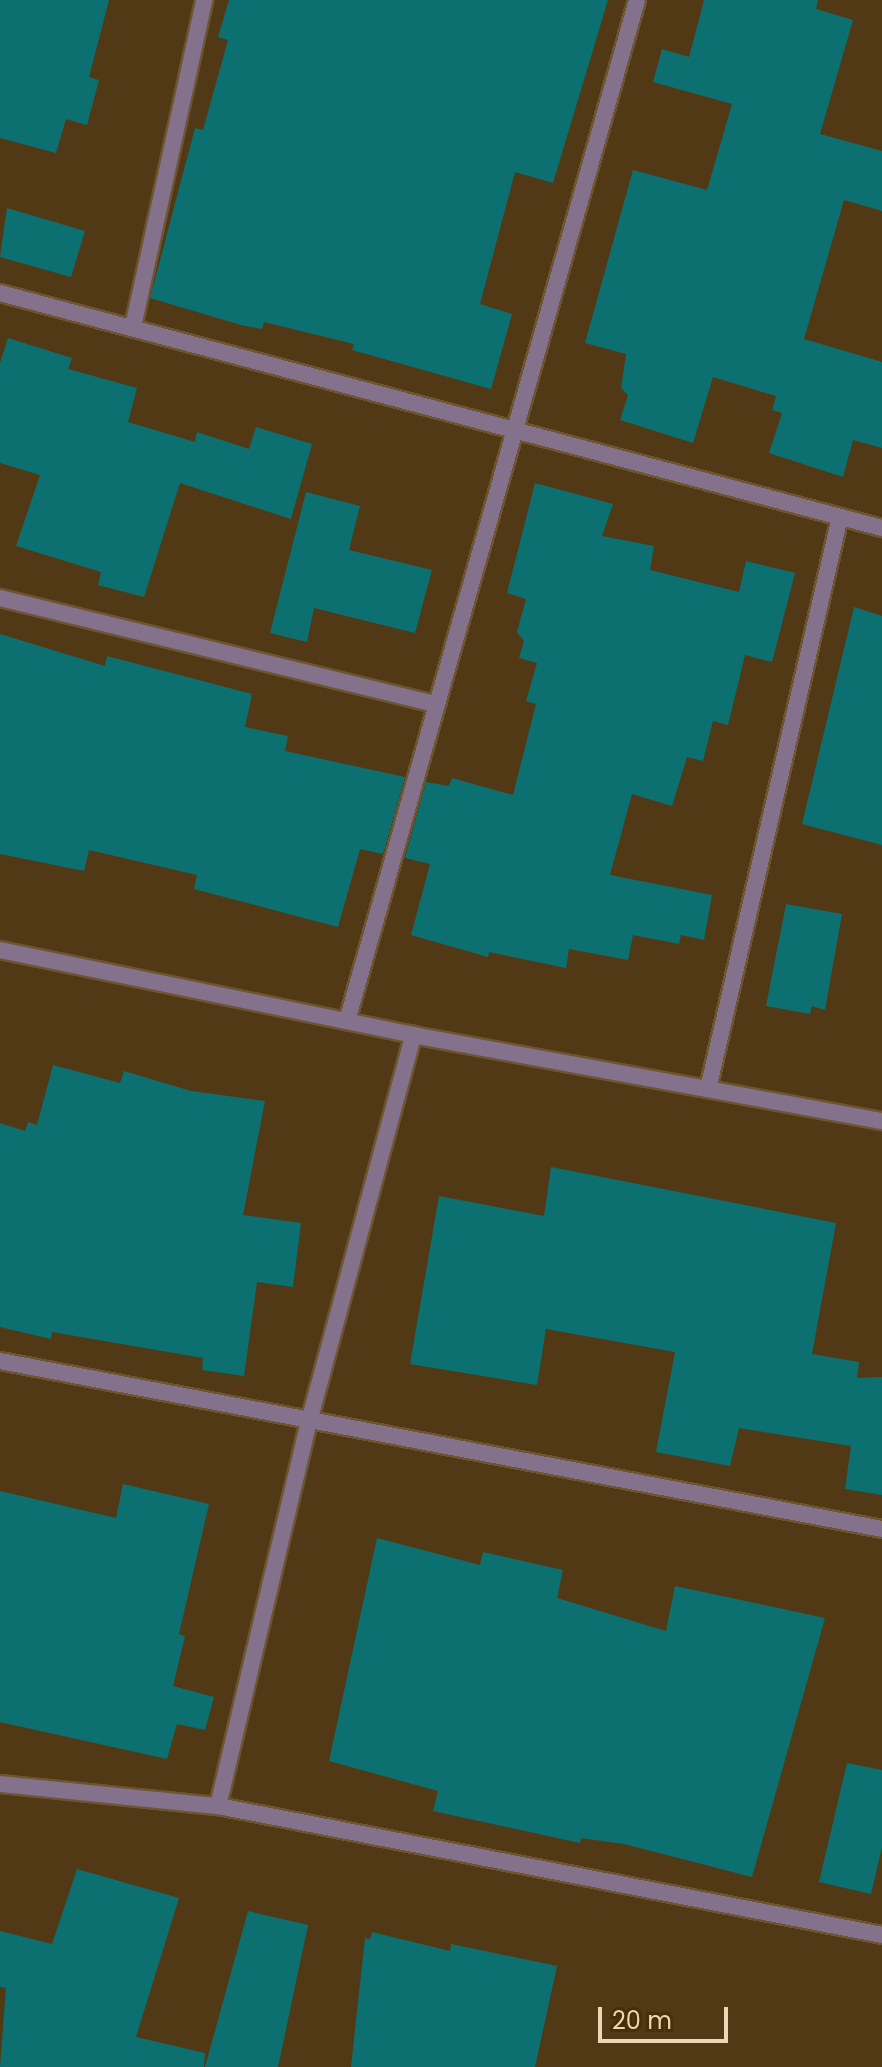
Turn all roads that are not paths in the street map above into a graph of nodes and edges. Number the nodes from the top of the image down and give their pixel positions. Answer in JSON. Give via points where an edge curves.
{"nodes":[{"id":1,"x":204,"y":0,"type":"edge"},
{"id":2,"x":637,"y":0,"type":"edge"},
{"id":3,"x":0,"y":293,"type":"edge"},
{"id":4,"x":133,"y":327,"type":"junction"},
{"id":5,"x":512,"y":432,"type":"junction"},
{"id":6,"x":840,"y":517,"type":"junction"},
{"id":7,"x":882,"y":528,"type":"edge"},
{"id":8,"x":0,"y":598,"type":"edge"},
{"id":9,"x":434,"y":704,"type":"junction"},
{"id":10,"x":0,"y":950,"type":"edge"},
{"id":11,"x":347,"y":1021,"type":"junction"},
{"id":12,"x":413,"y":1035,"type":"junction"},
{"id":13,"x":708,"y":1089,"type":"junction"},
{"id":14,"x":882,"y":1121,"type":"edge"},
{"id":15,"x":0,"y":1361,"type":"edge"},
{"id":16,"x":310,"y":1418,"type":"junction"},
{"id":17,"x":882,"y":1529,"type":"edge"},
{"id":18,"x":0,"y":1784,"type":"edge"},
{"id":19,"x":218,"y":1806,"type":"junction"},
{"id":20,"x":882,"y":1935,"type":"edge"}],
"edges":[{"from":1,"to":4,"type":"street"},
{"from":2,"to":5,"type":"street"},
{"from":3,"to":4,"type":"street"},
{"from":4,"to":5,"type":"street"},
{"from":5,"to":6,"type":"street"},
{"from":5,"to":9,"type":"street"},
{"from":6,"to":7,"type":"street"},
{"from":6,"to":13,"type":"street"},
{"from":8,"to":9,"type":"street"},
{"from":9,"to":11,"type":"street"},
{"from":10,"to":11,"type":"street"},
{"from":11,"to":12,"type":"street"},
{"from":12,"to":13,"type":"street"},
{"from":12,"to":16,"type":"street"},
{"from":13,"to":14,"type":"street"},
{"from":15,"to":16,"type":"street"},
{"from":16,"to":17,"type":"street"},
{"from":16,"to":19,"type":"street"},
{"from":18,"to":19,"type":"street"},
{"from":19,"to":20,"type":"street"}]}
